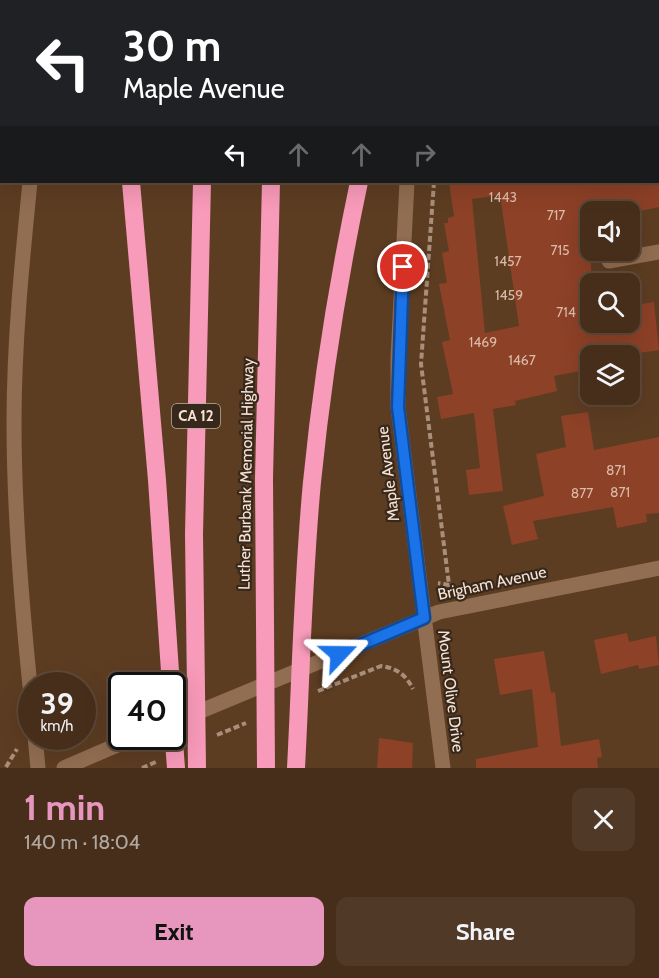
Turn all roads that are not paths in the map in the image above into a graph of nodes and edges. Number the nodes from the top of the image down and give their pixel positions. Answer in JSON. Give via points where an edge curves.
{"nodes":[{"id":1,"x":30,"y":183,"type":"edge"},
{"id":2,"x":131,"y":183,"type":"edge"},
{"id":3,"x":202,"y":183,"type":"edge"},
{"id":4,"x":272,"y":183,"type":"edge"},
{"id":5,"x":359,"y":183,"type":"edge"},
{"id":6,"x":407,"y":183,"type":"edge"},
{"id":7,"x":659,"y":252,"type":"edge"},
{"id":8,"x":640,"y":255,"type":"edge"},
{"id":9,"x":659,"y":568,"type":"edge"},
{"id":10,"x":424,"y":618,"type":"junction"},
{"id":11,"x":29,"y":672,"type":"edge"},
{"id":12,"x":170,"y":672,"type":"edge"},
{"id":13,"x":186,"y":717,"type":"edge"},
{"id":14,"x":36,"y":750,"type":"edge"},
{"id":15,"x":108,"y":750,"type":"edge"},
{"id":16,"x":175,"y":750,"type":"edge"},
{"id":17,"x":70,"y":767,"type":"edge"},
{"id":18,"x":197,"y":767,"type":"edge"},
{"id":19,"x":38,"y":768,"type":"edge"},
{"id":20,"x":176,"y":768,"type":"edge"},
{"id":21,"x":266,"y":768,"type":"edge"},
{"id":22,"x":296,"y":768,"type":"edge"},
{"id":23,"x":443,"y":768,"type":"edge"}],
"edges":[{"from":1,"to":11,"type":"street","via":[[19,295],[14,422],[20,575]]},
{"from":2,"to":12,"type":"highway"},
{"from":3,"to":18,"type":"highway","number":"CA 12","via":[[195,475]]},
{"from":4,"to":21,"type":"highway","name":"Luther Burbank Memorial Highway","via":[[264,467]]},
{"from":5,"to":22,"type":"highway","via":[[324,374],[312,484]]},
{"from":6,"to":10,"type":"street","name":"Maple Avenue","via":[[397,384]]},
{"from":7,"to":8,"type":"street"},
{"from":9,"to":10,"type":"street","name":"Brigham Avenue","via":[[454,608]]},
{"from":10,"to":13,"type":"street","name":"Brigham Avenue"},
{"from":10,"to":23,"type":"street","name":"Mount Olive Drive"},
{"from":14,"to":19,"type":"street"},
{"from":15,"to":17,"type":"street"},
{"from":16,"to":20,"type":"highway"}]}
